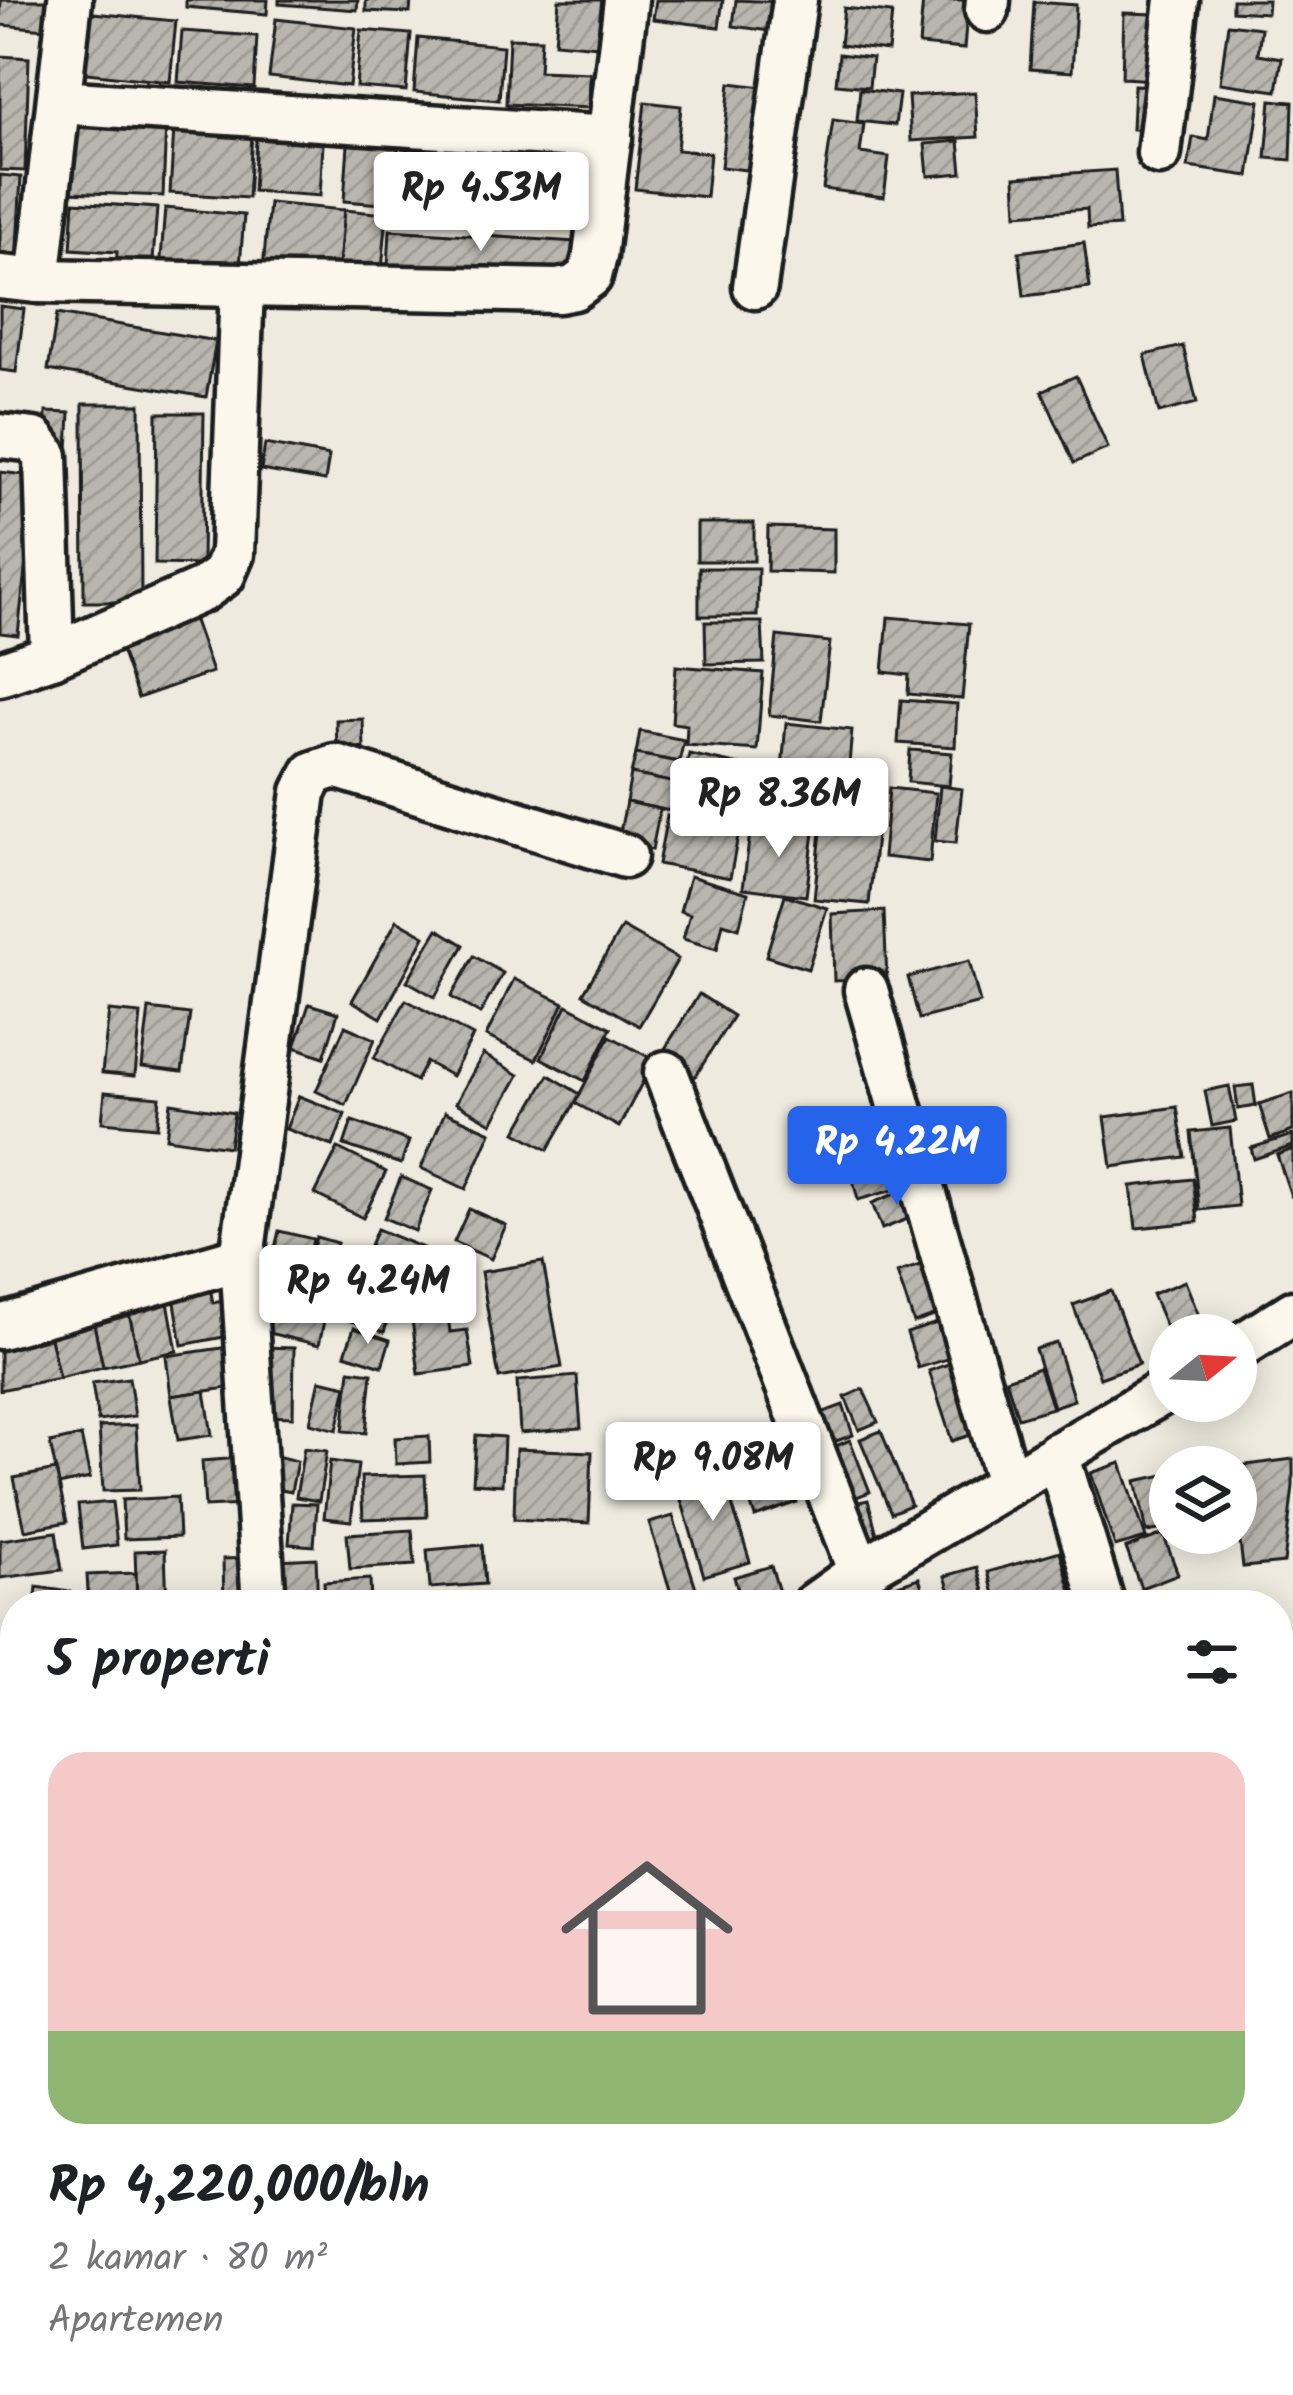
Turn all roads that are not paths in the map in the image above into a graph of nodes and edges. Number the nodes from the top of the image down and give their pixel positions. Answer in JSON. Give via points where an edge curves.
{"nodes":[{"id":1,"x":70,"y":0,"type":"edge"},
{"id":2,"x":626,"y":0,"type":"edge"},
{"id":3,"x":794,"y":0,"type":"edge"},
{"id":4,"x":1177,"y":0,"type":"edge"},
{"id":5,"x":58,"y":102,"type":"junction"},
{"id":6,"x":610,"y":138,"type":"junction"},
{"id":7,"x":1159,"y":153,"type":"dead end"},
{"id":8,"x":19,"y":279,"type":"edge"},
{"id":9,"x":242,"y":285,"type":"junction"},
{"id":10,"x":755,"y":287,"type":"dead end"},
{"id":11,"x":0,"y":436,"type":"edge"},
{"id":12,"x":52,"y":656,"type":"junction"},
{"id":13,"x":0,"y":674,"type":"edge"},
{"id":14,"x":625,"y":856,"type":"dead end"},
{"id":15,"x":866,"y":990,"type":"dead end"},
{"id":16,"x":667,"y":1073,"type":"dead end"},
{"id":17,"x":242,"y":1258,"type":"junction"},
{"id":18,"x":1293,"y":1313,"type":"edge"},
{"id":19,"x":0,"y":1327,"type":"edge"},
{"id":20,"x":1257,"y":1335,"type":"edge"},
{"id":21,"x":1149,"y":1400,"type":"edge"},
{"id":22,"x":1058,"y":1454,"type":"junction"},
{"id":23,"x":1008,"y":1483,"type":"junction"},
{"id":24,"x":860,"y":1572,"type":"junction"},
{"id":25,"x":263,"y":1590,"type":"edge"},
{"id":26,"x":835,"y":1590,"type":"edge"},
{"id":27,"x":1098,"y":1590,"type":"edge"}],
"edges":[{"from":1,"to":5,"type":"street"},
{"from":2,"to":6,"type":"street"},
{"from":3,"to":10,"type":"street"},
{"from":4,"to":7,"type":"street"},
{"from":5,"to":6,"type":"street"},
{"from":5,"to":8,"type":"street"},
{"from":6,"to":9,"type":"street","via":[[595,256],[590,276],[574,288]]},
{"from":8,"to":9,"type":"street"},
{"from":9,"to":12,"type":"street","via":[[232,554],[223,575]]},
{"from":11,"to":12,"type":"street","via":[[34,440],[46,456]]},
{"from":12,"to":13,"type":"street"},
{"from":14,"to":17,"type":"street","via":[[335,766],[314,773],[304,792]]},
{"from":15,"to":23,"type":"street"},
{"from":16,"to":24,"type":"street"},
{"from":17,"to":19,"type":"street"},
{"from":17,"to":25,"type":"street"},
{"from":18,"to":20,"type":"street"},
{"from":21,"to":22,"type":"street"},
{"from":22,"to":23,"type":"street"},
{"from":22,"to":27,"type":"street"},
{"from":23,"to":24,"type":"street"},
{"from":24,"to":26,"type":"street"}]}
